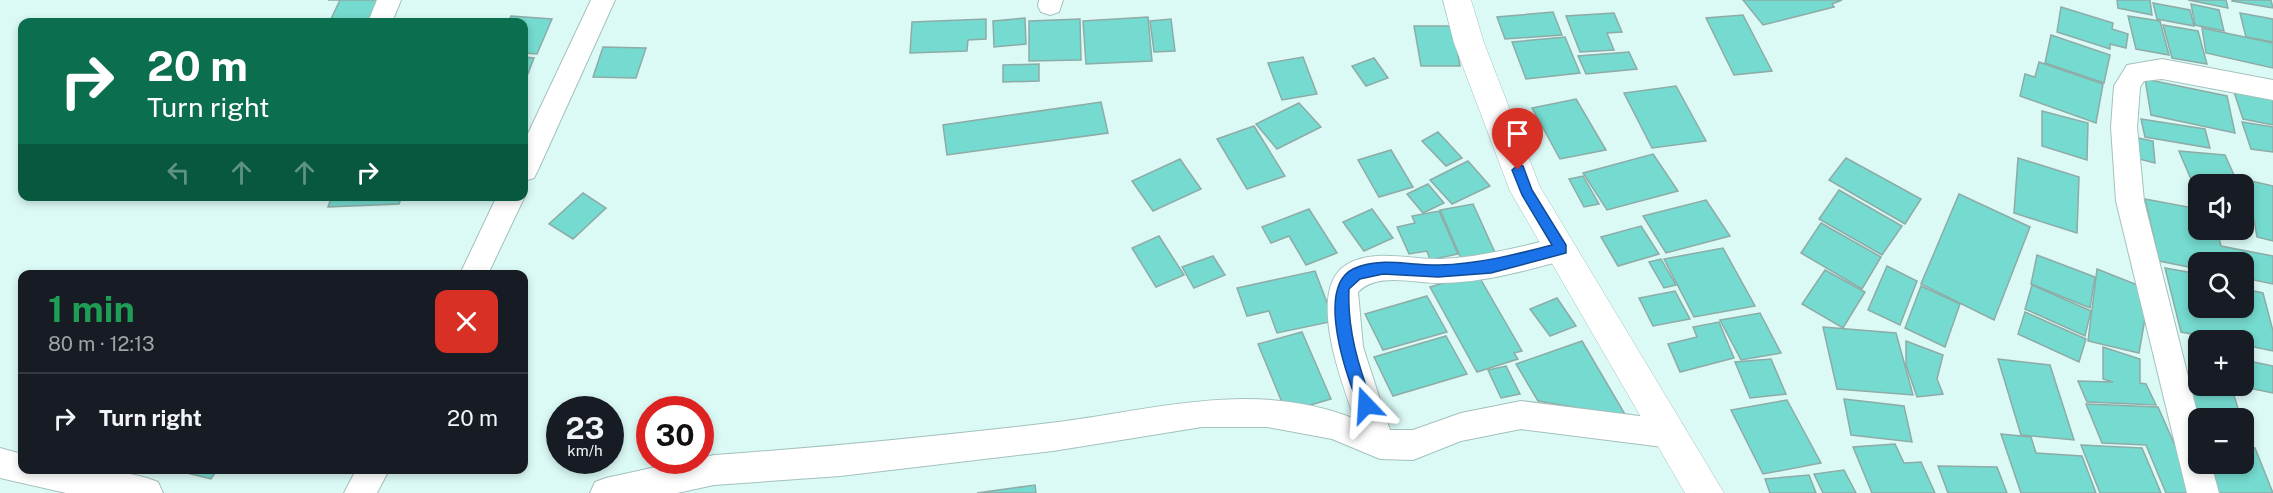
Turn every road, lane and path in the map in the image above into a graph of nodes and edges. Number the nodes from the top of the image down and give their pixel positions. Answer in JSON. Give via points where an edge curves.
{"nodes":[{"id":1,"x":389,"y":0,"type":"edge"},
{"id":2,"x":603,"y":0,"type":"edge"},
{"id":3,"x":1457,"y":0,"type":"edge"},
{"id":4,"x":382,"y":18,"type":"edge"},
{"id":5,"x":2273,"y":90,"type":"edge"},
{"id":6,"x":528,"y":161,"type":"edge"},
{"id":7,"x":509,"y":201,"type":"edge"},
{"id":8,"x":1561,"y":249,"type":"junction"},
{"id":9,"x":476,"y":270,"type":"edge"},
{"id":10,"x":1671,"y":434,"type":"junction"},
{"id":11,"x":1380,"y":444,"type":"junction"},
{"id":12,"x":0,"y":463,"type":"edge"},
{"id":13,"x":18,"y":468,"type":"edge"},
{"id":14,"x":45,"y":474,"type":"edge"},
{"id":15,"x":371,"y":474,"type":"edge"},
{"id":16,"x":147,"y":493,"type":"edge"},
{"id":17,"x":360,"y":493,"type":"edge"},
{"id":18,"x":606,"y":493,"type":"edge"},
{"id":19,"x":1705,"y":493,"type":"edge"},
{"id":20,"x":2203,"y":493,"type":"edge"}],
"edges":[{"from":1,"to":4,"type":"street"},
{"from":2,"to":6,"type":"street"},
{"from":3,"to":8,"type":"street","via":[[1469,43],[1526,191]]},
{"from":5,"to":20,"type":"street","via":[[2162,69],[2136,72],[2127,87],[2124,127],[2130,201]]},
{"from":7,"to":9,"type":"street"},
{"from":8,"to":10,"type":"street"},
{"from":8,"to":11,"type":"street","via":[[1491,267],[1438,271],[1383,268],[1356,274],[1343,287],[1341,311],[1352,366]]},
{"from":10,"to":11,"type":"street","via":[[1521,415],[1461,427],[1413,444]]},
{"from":10,"to":19,"type":"street"},
{"from":11,"to":18,"type":"street","via":[[1334,426],[1267,413],[1202,413],[1053,437],[840,461],[714,470]]},
{"from":12,"to":13,"type":"street"},
{"from":14,"to":16,"type":"street"},
{"from":15,"to":17,"type":"street"}]}
